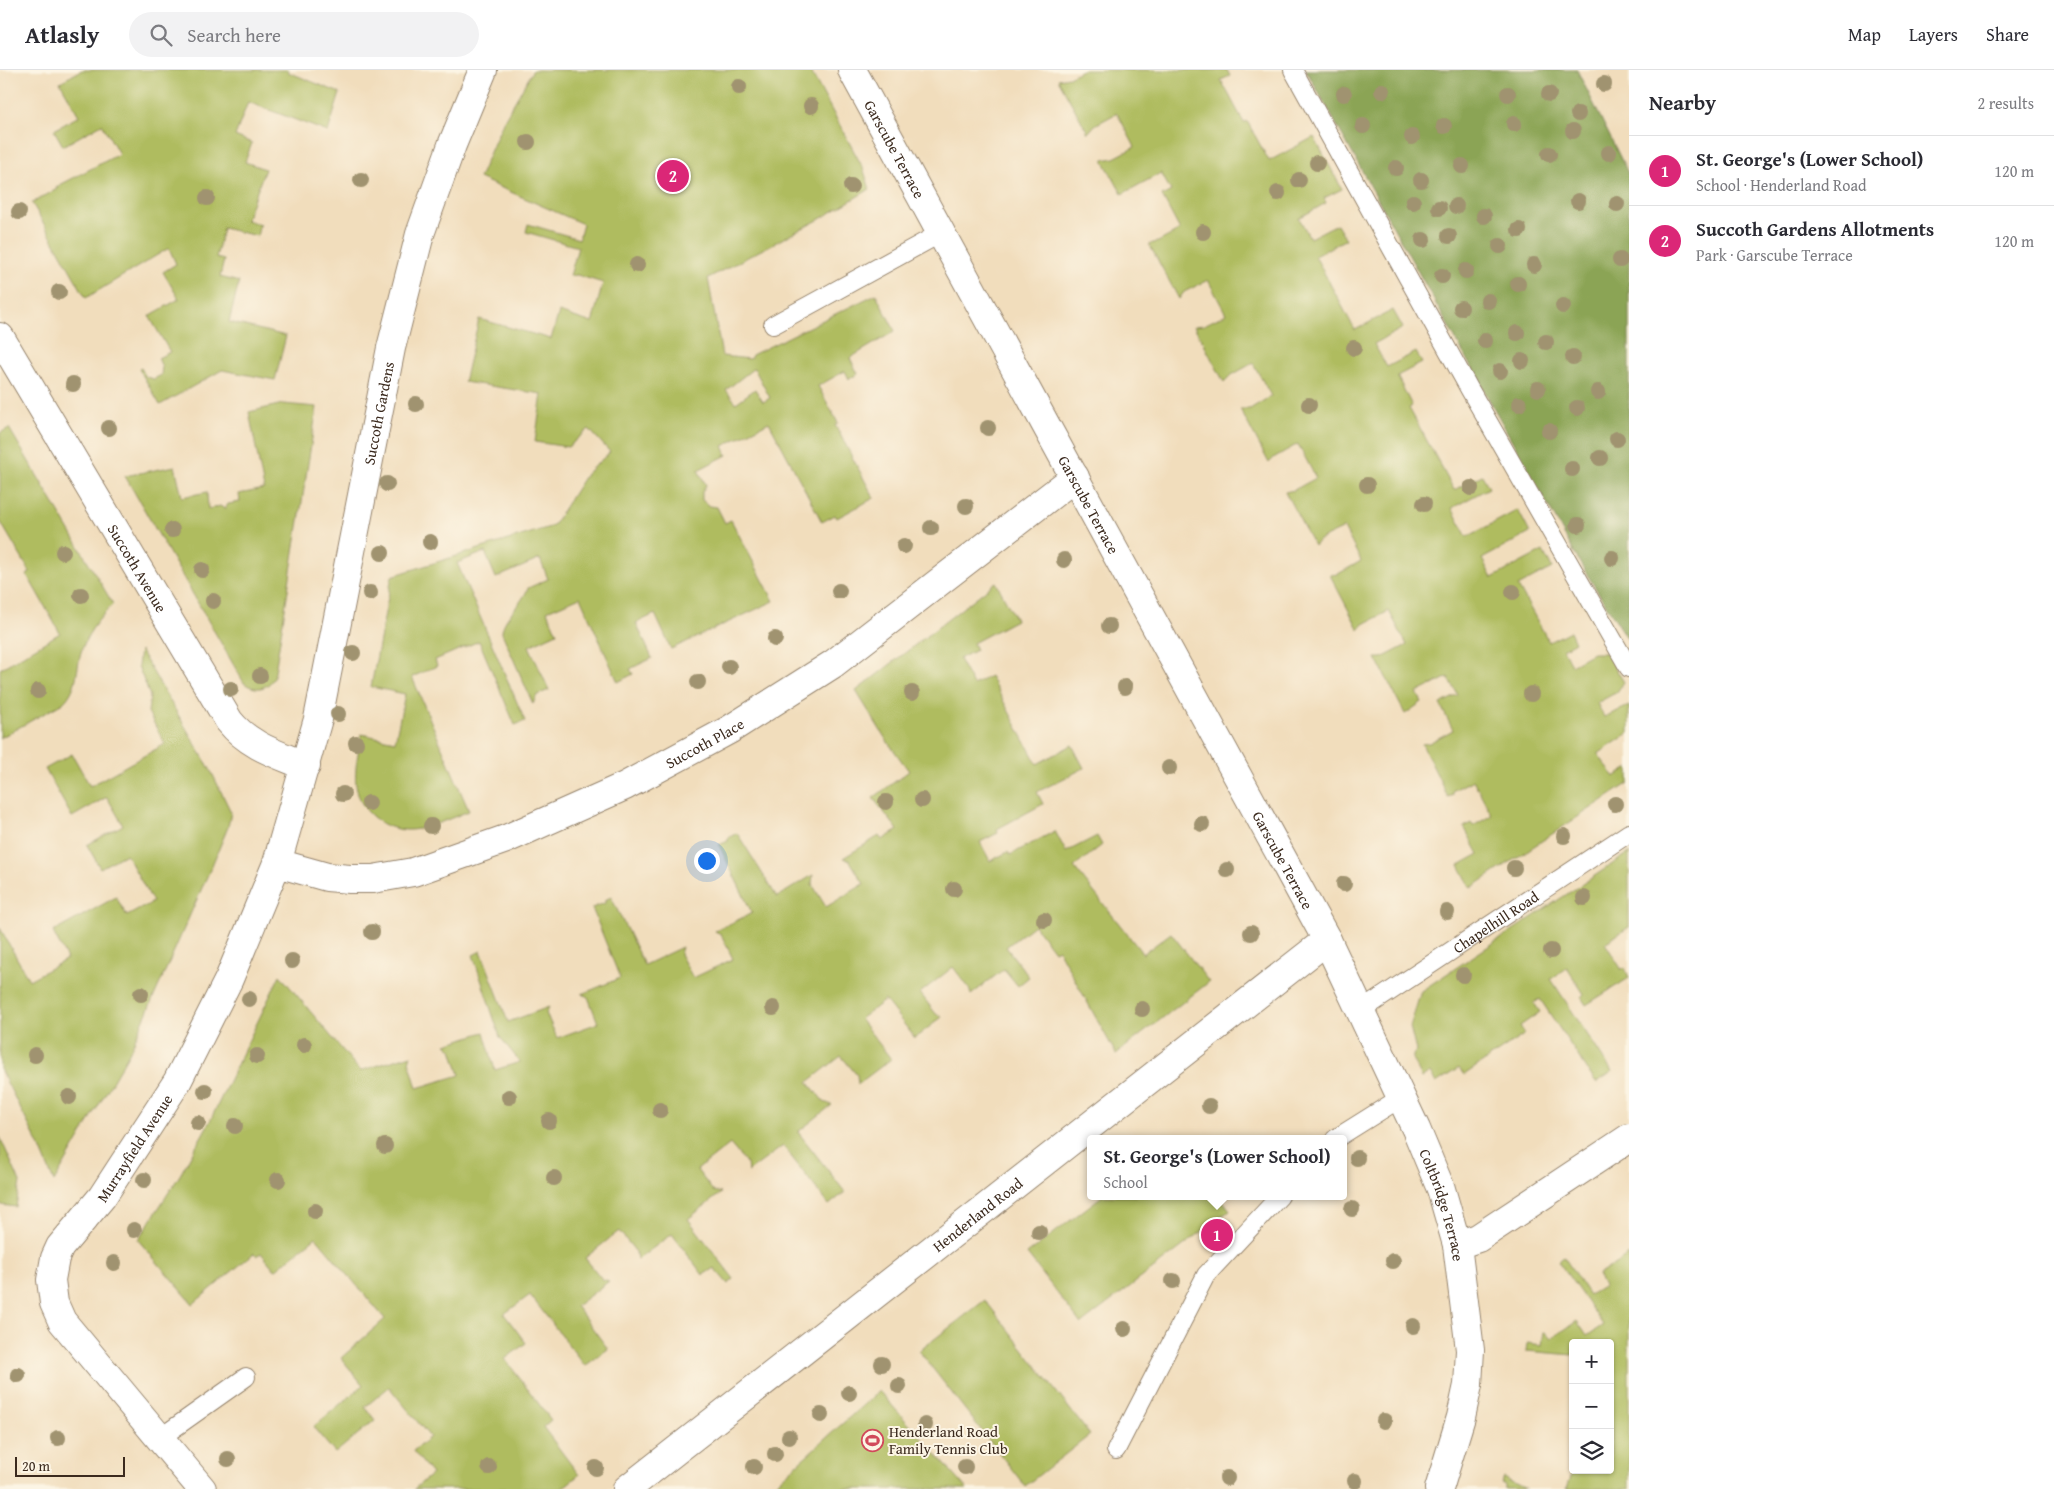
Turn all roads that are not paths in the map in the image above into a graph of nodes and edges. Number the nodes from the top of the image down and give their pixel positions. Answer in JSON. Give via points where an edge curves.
{"nodes":[{"id":1,"x":483,"y":70,"type":"edge"},
{"id":2,"x":852,"y":70,"type":"edge"},
{"id":3,"x":1293,"y":70,"type":"edge"},
{"id":4,"x":941,"y":233,"type":"junction"},
{"id":5,"x":773,"y":325,"type":"dead end"},
{"id":6,"x":0,"y":337,"type":"edge"},
{"id":7,"x":1075,"y":477,"type":"junction"},
{"id":8,"x":1629,"y":668,"type":"edge"},
{"id":9,"x":306,"y":766,"type":"junction"},
{"id":10,"x":1629,"y":833,"type":"edge"},
{"id":11,"x":277,"y":863,"type":"junction"},
{"id":12,"x":1327,"y":940,"type":"junction"},
{"id":13,"x":1362,"y":1010,"type":"junction"},
{"id":14,"x":1402,"y":1098,"type":"junction"},
{"id":15,"x":1342,"y":1135,"type":"edge"},
{"id":16,"x":1629,"y":1138,"type":"edge"},
{"id":17,"x":1276,"y":1200,"type":"edge"},
{"id":18,"x":1457,"y":1245,"type":"junction"},
{"id":19,"x":246,"y":1376,"type":"dead end"},
{"id":20,"x":160,"y":1438,"type":"junction"},
{"id":21,"x":1116,"y":1450,"type":"dead end"},
{"id":22,"x":631,"y":1488,"type":"edge"},
{"id":23,"x":202,"y":1489,"type":"edge"},
{"id":24,"x":1439,"y":1489,"type":"edge"}],
"edges":[{"from":1,"to":9,"type":"street","name":"Succoth Gardens","via":[[420,234],[391,348],[325,688]]},
{"from":2,"to":4,"type":"street","name":"Garscube Terrace"},
{"from":3,"to":8,"type":"lane","via":[[1474,399]]},
{"from":4,"to":5,"type":"lane"},
{"from":4,"to":7,"type":"street","name":"Garscube Terrace"},
{"from":6,"to":9,"type":"street","name":"Succoth Avenue","via":[[229,721],[251,742]]},
{"from":7,"to":11,"type":"street","name":"Succoth Place","via":[[833,664],[729,730],[617,790],[498,842],[391,877],[327,877]]},
{"from":7,"to":12,"type":"street","name":"Garscube Terrace"},
{"from":9,"to":11,"type":"street","name":"Murrayfield Avenue"},
{"from":10,"to":13,"type":"lane","name":"Chapelhill Road"},
{"from":11,"to":20,"type":"street","name":"Murrayfield Avenue","via":[[229,978],[177,1082],[102,1197],[60,1247],[52,1269],[52,1297],[62,1321]]},
{"from":12,"to":13,"type":"street","name":"Coltbridge Terrace"},
{"from":12,"to":22,"type":"street","name":"Henderland Road"},
{"from":13,"to":14,"type":"street","name":"Coltbridge Terrace"},
{"from":14,"to":15,"type":"lane"},
{"from":14,"to":18,"type":"street","name":"Coltbridge Terrace","via":[[1441,1190]]},
{"from":16,"to":18,"type":"street","via":[[1478,1238]]},
{"from":17,"to":21,"type":"lane","via":[[1206,1275]]},
{"from":18,"to":24,"type":"street","name":"Coltbridge Terrace","via":[[1470,1350],[1468,1384]]},
{"from":19,"to":20,"type":"lane"},
{"from":20,"to":23,"type":"street","name":"Murrayfield Avenue"}]}
